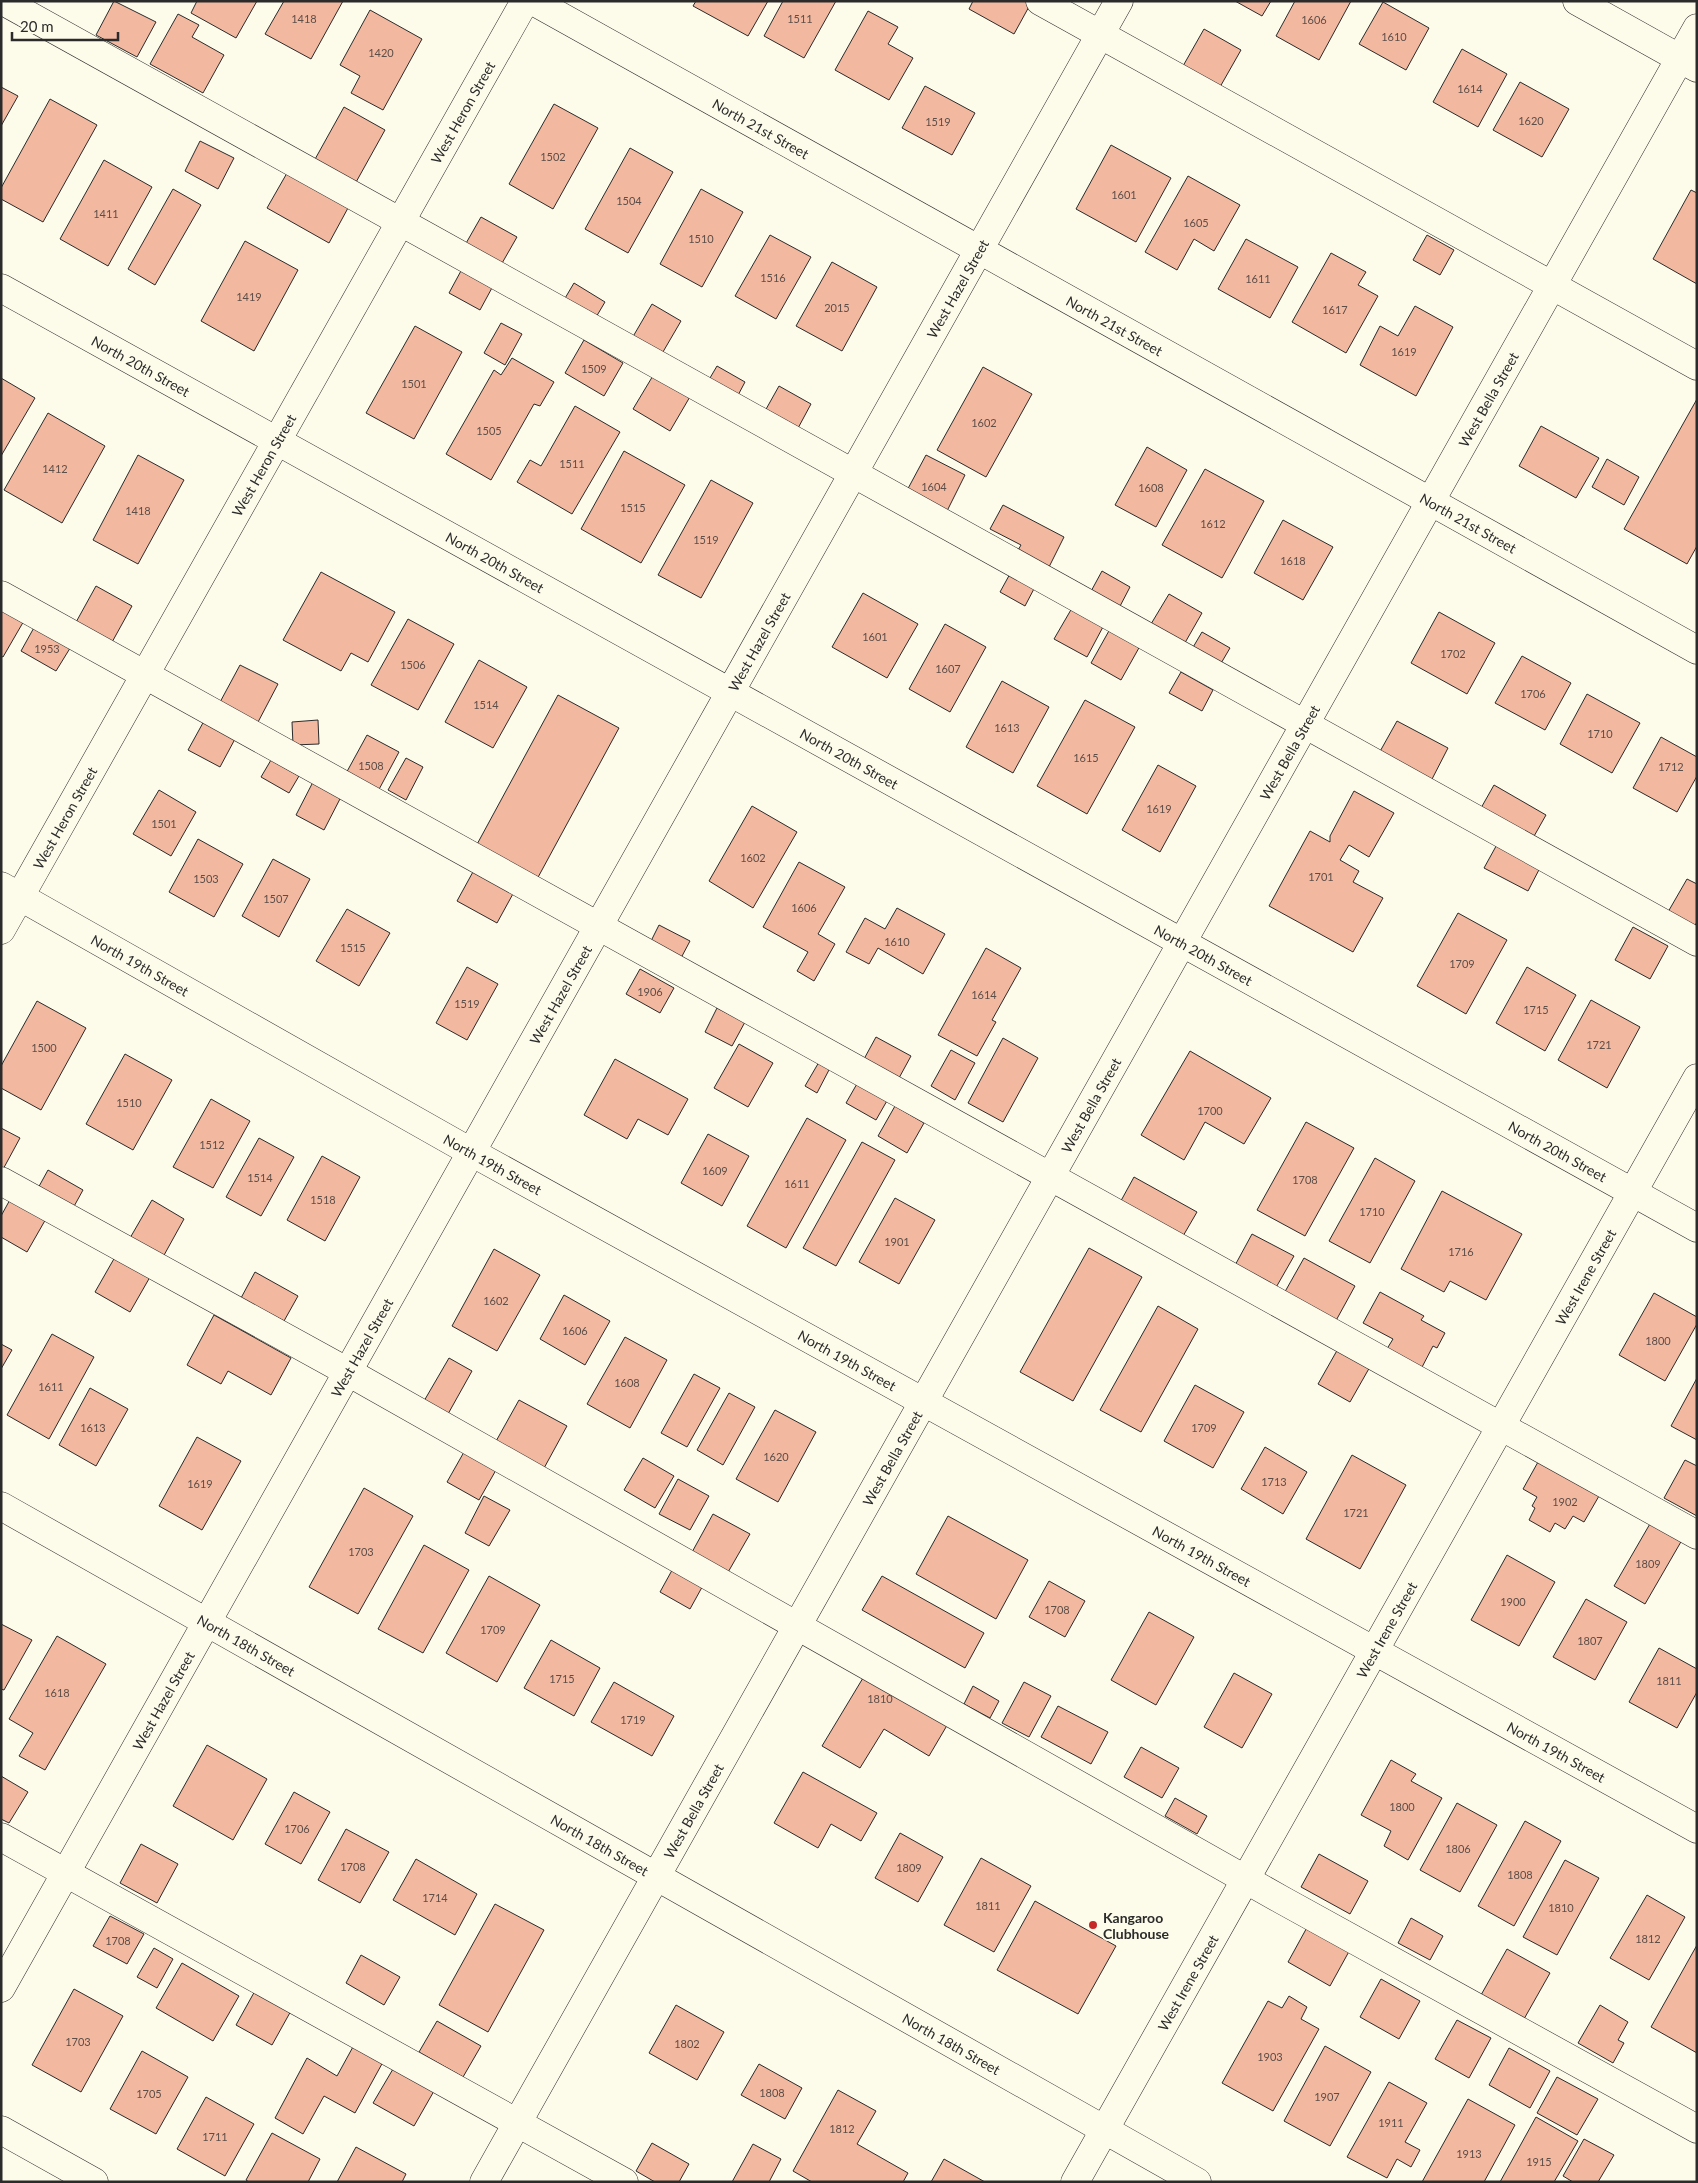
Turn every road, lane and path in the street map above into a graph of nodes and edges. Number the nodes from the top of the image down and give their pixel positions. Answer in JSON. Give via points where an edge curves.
{"nodes":[{"id":1,"x":3,"y":1,"type":"edge"},
{"id":2,"x":524,"y":1,"type":"edge"},
{"id":3,"x":533,"y":1,"type":"edge"},
{"id":4,"x":1040,"y":1,"type":"edge"},
{"id":5,"x":1119,"y":1,"type":"edge"},
{"id":6,"x":1577,"y":1,"type":"edge"},
{"id":7,"x":1697,"y":28,"type":"edge"},
{"id":8,"x":1101,"y":34,"type":"junction"},
{"id":9,"x":1688,"y":64,"type":"edge"},
{"id":10,"x":400,"y":222,"type":"junction"},
{"id":11,"x":980,"y":250,"type":"junction"},
{"id":12,"x":1552,"y":285,"type":"junction"},
{"id":13,"x":1,"y":288,"type":"edge"},
{"id":14,"x":1697,"y":366,"type":"edge"},
{"id":15,"x":277,"y":441,"type":"junction"},
{"id":16,"x":854,"y":474,"type":"junction"},
{"id":17,"x":1430,"y":501,"type":"junction"},
{"id":18,"x":1,"y":594,"type":"edge"},
{"id":19,"x":1697,"y":650,"type":"edge"},
{"id":20,"x":145,"y":674,"type":"junction"},
{"id":21,"x":731,"y":692,"type":"junction"},
{"id":22,"x":1305,"y":724,"type":"junction"},
{"id":23,"x":11,"y":891,"type":"edge"},
{"id":24,"x":599,"y":926,"type":"junction"},
{"id":25,"x":1,"y":930,"type":"edge"},
{"id":26,"x":1182,"y":942,"type":"junction"},
{"id":27,"x":1697,"y":942,"type":"edge"},
{"id":28,"x":1697,"y":1078,"type":"edge"},
{"id":29,"x":472,"y":1152,"type":"junction"},
{"id":30,"x":1050,"y":1176,"type":"junction"},
{"id":31,"x":1,"y":1181,"type":"edge"},
{"id":32,"x":1632,"y":1192,"type":"junction"},
{"id":33,"x":1697,"y":1228,"type":"edge"},
{"id":34,"x":348,"y":1372,"type":"junction"},
{"id":35,"x":922,"y":1403,"type":"junction"},
{"id":36,"x":1501,"y":1426,"type":"junction"},
{"id":37,"x":1,"y":1506,"type":"edge"},
{"id":38,"x":1697,"y":1535,"type":"edge"},
{"id":39,"x":208,"y":1621,"type":"junction"},
{"id":40,"x":797,"y":1625,"type":"junction"},
{"id":41,"x":1374,"y":1650,"type":"junction"},
{"id":42,"x":1697,"y":1829,"type":"edge"},
{"id":43,"x":1,"y":1837,"type":"edge"},
{"id":44,"x":66,"y":1873,"type":"junction"},
{"id":45,"x":656,"y":1876,"type":"junction"},
{"id":46,"x":1245,"y":1880,"type":"junction"},
{"id":47,"x":1,"y":1988,"type":"edge"},
{"id":48,"x":517,"y":2122,"type":"junction"},
{"id":49,"x":1697,"y":2129,"type":"edge"},
{"id":50,"x":1,"y":2130,"type":"edge"},
{"id":51,"x":1104,"y":2130,"type":"junction"},
{"id":52,"x":94,"y":2182,"type":"edge"},
{"id":53,"x":484,"y":2182,"type":"edge"},
{"id":54,"x":624,"y":2182,"type":"edge"},
{"id":55,"x":1075,"y":2182,"type":"edge"},
{"id":56,"x":1197,"y":2182,"type":"edge"}],
"edges":[{"from":1,"to":10,"type":"street"},
{"from":2,"to":10,"type":"street","name":"West Heron Street"},
{"from":3,"to":11,"type":"street","name":"North 21st Street"},
{"from":4,"to":8,"type":"street"},
{"from":5,"to":8,"type":"street","name":"West Hazel Street"},
{"from":6,"to":9,"type":"street"},
{"from":7,"to":9,"type":"street","name":"West Bella Street"},
{"from":8,"to":11,"type":"street","name":"West Hazel Street"},
{"from":8,"to":12,"type":"street"},
{"from":9,"to":12,"type":"street","name":"West Bella Street"},
{"from":10,"to":15,"type":"street","name":"West Heron Street"},
{"from":10,"to":16,"type":"street"},
{"from":11,"to":16,"type":"street","name":"West Hazel Street"},
{"from":11,"to":17,"type":"street","name":"North 21st Street"},
{"from":12,"to":14,"type":"street"},
{"from":12,"to":17,"type":"street","name":"West Bella Street"},
{"from":13,"to":15,"type":"street","name":"North 20th Street"},
{"from":15,"to":20,"type":"street","name":"West Heron Street"},
{"from":15,"to":21,"type":"street","name":"North 20th Street"},
{"from":16,"to":21,"type":"street","name":"West Hazel Street"},
{"from":16,"to":22,"type":"street"},
{"from":17,"to":19,"type":"street","name":"North 21st Street"},
{"from":17,"to":22,"type":"street","name":"West Bella Street"},
{"from":18,"to":20,"type":"street"},
{"from":20,"to":23,"type":"street","name":"West Heron Street"},
{"from":20,"to":24,"type":"street"},
{"from":21,"to":24,"type":"street","name":"West Hazel Street"},
{"from":21,"to":26,"type":"street","name":"North 20th Street"},
{"from":22,"to":26,"type":"street","name":"West Bella Street"},
{"from":22,"to":27,"type":"street"},
{"from":23,"to":25,"type":"street","name":"West Heron Street"},
{"from":23,"to":29,"type":"street","name":"North 19th Street"},
{"from":24,"to":29,"type":"street","name":"West Hazel Street"},
{"from":24,"to":30,"type":"street"},
{"from":26,"to":30,"type":"street","name":"West Bella Street"},
{"from":26,"to":32,"type":"street","name":"North 20th Street"},
{"from":28,"to":32,"type":"street","name":"West Irene Street"},
{"from":29,"to":34,"type":"street","name":"West Hazel Street"},
{"from":29,"to":35,"type":"street","name":"North 19th Street"},
{"from":30,"to":35,"type":"street","name":"West Bella Street"},
{"from":30,"to":36,"type":"street"},
{"from":31,"to":34,"type":"street"},
{"from":32,"to":33,"type":"street","name":"North 20th Street"},
{"from":32,"to":36,"type":"street","name":"West Irene Street"},
{"from":34,"to":39,"type":"street","name":"West Hazel Street"},
{"from":34,"to":40,"type":"street"},
{"from":35,"to":40,"type":"street","name":"West Bella Street"},
{"from":35,"to":41,"type":"street","name":"North 19th Street"},
{"from":36,"to":38,"type":"street"},
{"from":36,"to":41,"type":"street","name":"West Irene Street"},
{"from":37,"to":39,"type":"street","name":"North 18th Street"},
{"from":39,"to":44,"type":"street","name":"West Hazel Street"},
{"from":39,"to":45,"type":"street","name":"North 18th Street"},
{"from":40,"to":45,"type":"street","name":"West Bella Street"},
{"from":40,"to":46,"type":"street"},
{"from":41,"to":42,"type":"street","name":"North 19th Street"},
{"from":41,"to":46,"type":"street","name":"West Irene Street"},
{"from":43,"to":44,"type":"street"},
{"from":44,"to":47,"type":"street","name":"West Hazel Street"},
{"from":44,"to":48,"type":"street"},
{"from":45,"to":48,"type":"street","name":"West Bella Street"},
{"from":45,"to":51,"type":"street","name":"North 18th Street"},
{"from":46,"to":49,"type":"street"},
{"from":46,"to":51,"type":"street","name":"West Irene Street"},
{"from":48,"to":53,"type":"street","name":"West Bella Street"},
{"from":48,"to":54,"type":"street"},
{"from":50,"to":52,"type":"street"},
{"from":51,"to":55,"type":"street","name":"West Irene Street"},
{"from":51,"to":56,"type":"street","name":"North 18th Street"}]}
